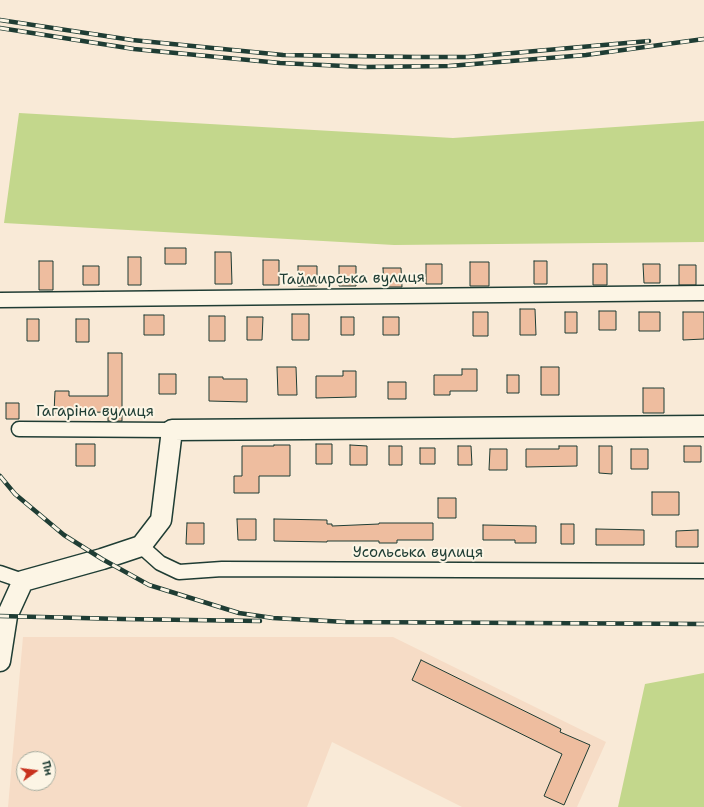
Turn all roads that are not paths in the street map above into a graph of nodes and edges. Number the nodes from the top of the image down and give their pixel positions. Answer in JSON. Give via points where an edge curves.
{"nodes":[{"id":1,"x":704,"y":293,"type":"edge"},
{"id":2,"x":0,"y":300,"type":"edge"},
{"id":3,"x":704,"y":426,"type":"edge"},
{"id":4,"x":19,"y":429,"type":"dead end"},
{"id":5,"x":172,"y":430,"type":"junction"},
{"id":6,"x":141,"y":546,"type":"junction"},
{"id":7,"x":704,"y":571,"type":"edge"},
{"id":8,"x":0,"y":573,"type":"edge"},
{"id":9,"x":22,"y":581,"type":"junction"},
{"id":10,"x":0,"y":656,"type":"edge"},
{"id":11,"x":0,"y":660,"type":"edge"}],
"edges":[{"from":1,"to":2,"type":"street","name":"Таймирська вулиця"},
{"from":3,"to":5,"type":"main road"},
{"from":4,"to":5,"type":"street","name":"Гагаріна вулиця"},
{"from":5,"to":6,"type":"main road","via":[[161,520]]},
{"from":6,"to":7,"type":"street","name":"Усольська вулиця","via":[[160,563],[179,572],[222,569]]},
{"from":6,"to":9,"type":"main road"},
{"from":8,"to":9,"type":"street"},
{"from":9,"to":10,"type":"main road","via":[[7,616]]},
{"from":10,"to":11,"type":"main road"}]}
